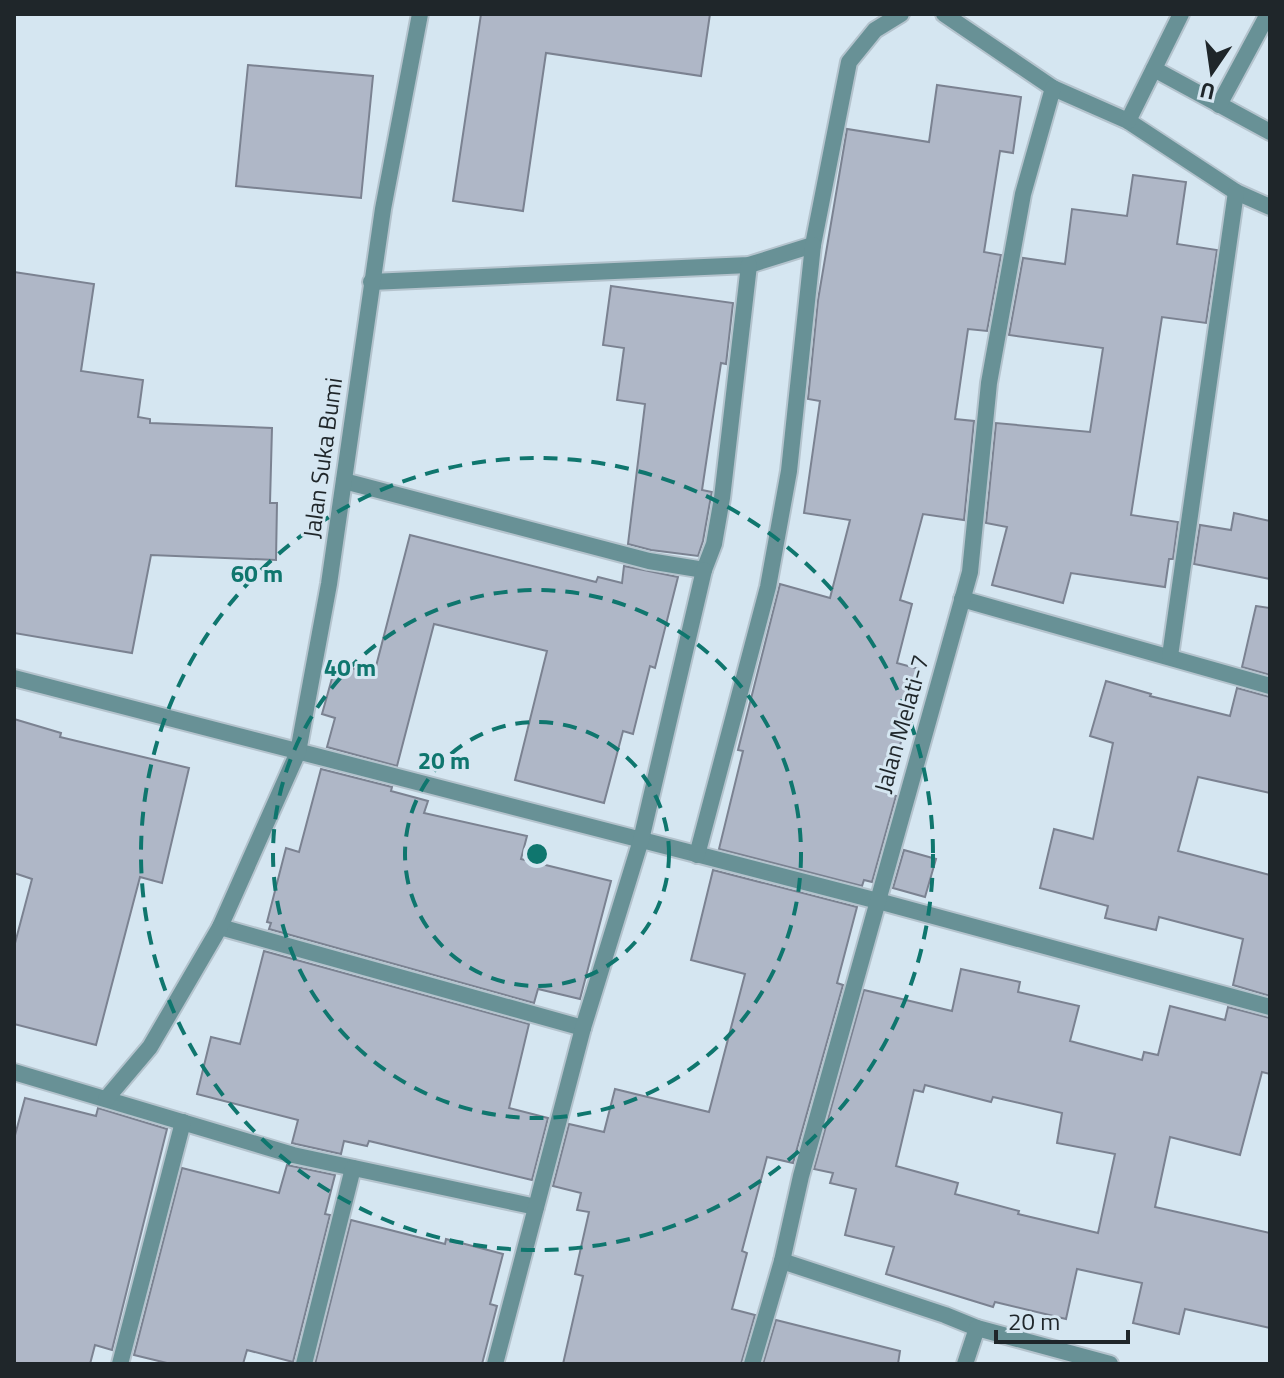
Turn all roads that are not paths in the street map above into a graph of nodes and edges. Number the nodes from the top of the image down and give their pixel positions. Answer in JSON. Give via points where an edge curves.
{"nodes":[{"id":1,"x":420,"y":14,"type":"edge"},
{"id":2,"x":901,"y":14,"type":"edge"},
{"id":3,"x":944,"y":14,"type":"edge"},
{"id":4,"x":1181,"y":14,"type":"edge"},
{"id":5,"x":1268,"y":14,"type":"edge"},
{"id":6,"x":1154,"y":69,"type":"junction"},
{"id":7,"x":1053,"y":88,"type":"junction"},
{"id":8,"x":1219,"y":105,"type":"junction"},
{"id":9,"x":1128,"y":121,"type":"junction"},
{"id":10,"x":1270,"y":132,"type":"edge"},
{"id":11,"x":1236,"y":192,"type":"junction"},
{"id":12,"x":1270,"y":207,"type":"edge"},
{"id":13,"x":813,"y":245,"type":"junction"},
{"id":14,"x":749,"y":265,"type":"junction"},
{"id":15,"x":371,"y":282,"type":"junction"},
{"id":16,"x":344,"y":481,"type":"junction"},
{"id":17,"x":704,"y":570,"type":"junction"},
{"id":18,"x":962,"y":599,"type":"junction"},
{"id":19,"x":1170,"y":656,"type":"junction"},
{"id":20,"x":14,"y":678,"type":"edge"},
{"id":21,"x":1270,"y":686,"type":"edge"},
{"id":22,"x":298,"y":752,"type":"junction"},
{"id":23,"x":641,"y":840,"type":"junction"},
{"id":24,"x":697,"y":855,"type":"junction"},
{"id":25,"x":878,"y":901,"type":"junction"},
{"id":26,"x":220,"y":927,"type":"junction"},
{"id":27,"x":1270,"y":1007,"type":"edge"},
{"id":28,"x":583,"y":1028,"type":"junction"},
{"id":29,"x":14,"y":1072,"type":"edge"},
{"id":30,"x":106,"y":1099,"type":"junction"},
{"id":31,"x":183,"y":1122,"type":"junction"},
{"id":32,"x":353,"y":1168,"type":"junction"},
{"id":33,"x":536,"y":1207,"type":"junction"},
{"id":34,"x":782,"y":1261,"type":"junction"},
{"id":35,"x":977,"y":1328,"type":"junction"},
{"id":36,"x":120,"y":1364,"type":"edge"},
{"id":37,"x":304,"y":1364,"type":"edge"},
{"id":38,"x":495,"y":1364,"type":"edge"},
{"id":39,"x":752,"y":1364,"type":"edge"},
{"id":40,"x":965,"y":1364,"type":"edge"},
{"id":41,"x":1110,"y":1364,"type":"edge"}],
"edges":[{"from":1,"to":15,"type":"street","name":"Jalan Suka Bumi"},
{"from":2,"to":13,"type":"street","via":[[875,30],[849,62]]},
{"from":3,"to":7,"type":"street"},
{"from":4,"to":6,"type":"street"},
{"from":5,"to":8,"type":"street"},
{"from":6,"to":8,"type":"street"},
{"from":6,"to":9,"type":"street"},
{"from":7,"to":9,"type":"street"},
{"from":7,"to":18,"type":"street","name":"Jalan Melati-7","via":[[1023,194],[989,383],[970,572]]},
{"from":8,"to":10,"type":"street"},
{"from":9,"to":11,"type":"street"},
{"from":11,"to":12,"type":"street"},
{"from":11,"to":19,"type":"street"},
{"from":13,"to":14,"type":"street"},
{"from":13,"to":24,"type":"street","via":[[789,471],[768,587]]},
{"from":14,"to":15,"type":"street"},
{"from":14,"to":17,"type":"street","via":[[722,498]]},
{"from":15,"to":16,"type":"street","name":"Jalan Suka Bumi"},
{"from":16,"to":17,"type":"street"},
{"from":16,"to":22,"type":"street","name":"Jalan Suka Bumi"},
{"from":17,"to":23,"type":"street"},
{"from":18,"to":19,"type":"street"},
{"from":18,"to":25,"type":"street","name":"Jalan Melati-7"},
{"from":19,"to":21,"type":"street"},
{"from":20,"to":22,"type":"street"},
{"from":22,"to":23,"type":"street"},
{"from":22,"to":26,"type":"street","name":"Jalan Suka Bumi"},
{"from":23,"to":24,"type":"street"},
{"from":23,"to":28,"type":"street"},
{"from":24,"to":25,"type":"street"},
{"from":25,"to":27,"type":"street"},
{"from":25,"to":34,"type":"street","name":"Jalan Melati-7"},
{"from":26,"to":28,"type":"street"},
{"from":26,"to":30,"type":"street","name":"Jalan Suka Bumi","via":[[150,1047]]},
{"from":28,"to":33,"type":"street"},
{"from":29,"to":30,"type":"street"},
{"from":30,"to":31,"type":"street"},
{"from":31,"to":32,"type":"street"},
{"from":31,"to":36,"type":"street"},
{"from":32,"to":33,"type":"street"},
{"from":32,"to":37,"type":"street"},
{"from":33,"to":38,"type":"street"},
{"from":34,"to":35,"type":"street"},
{"from":34,"to":39,"type":"street","name":"Jalan Melati-7"},
{"from":35,"to":40,"type":"street"},
{"from":35,"to":41,"type":"street"}]}
